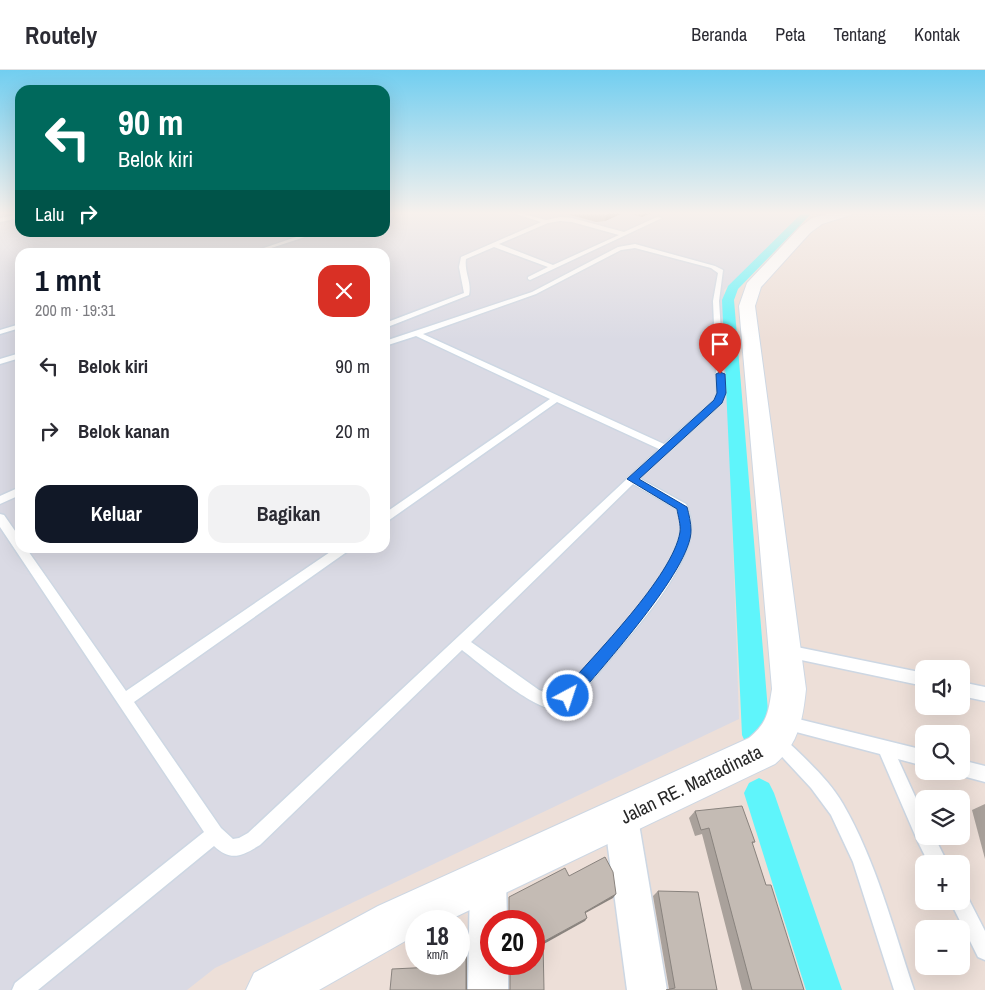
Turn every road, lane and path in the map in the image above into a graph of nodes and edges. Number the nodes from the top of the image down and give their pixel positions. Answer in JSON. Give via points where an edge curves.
{"nodes":[{"id":1,"x":470,"y":255,"type":"edge"},
{"id":2,"x":522,"y":255,"type":"edge"},
{"id":3,"x":579,"y":255,"type":"edge"},
{"id":4,"x":607,"y":255,"type":"edge"},
{"id":5,"x":669,"y":255,"type":"edge"},
{"id":6,"x":782,"y":255,"type":"edge"},
{"id":7,"x":553,"y":267,"type":"junction"},
{"id":8,"x":530,"y":278,"type":"dead end"},
{"id":9,"x":390,"y":324,"type":"edge"},
{"id":10,"x":15,"y":328,"type":"edge"},
{"id":11,"x":0,"y":332,"type":"edge"},
{"id":12,"x":415,"y":334,"type":"junction"},
{"id":13,"x":390,"y":342,"type":"edge"},
{"id":14,"x":15,"y":357,"type":"edge"},
{"id":15,"x":0,"y":362,"type":"edge"},
{"id":16,"x":557,"y":398,"type":"junction"},
{"id":17,"x":665,"y":448,"type":"junction"},
{"id":18,"x":632,"y":479,"type":"junction"},
{"id":19,"x":15,"y":493,"type":"edge"},
{"id":20,"x":0,"y":500,"type":"edge"},
{"id":21,"x":390,"y":515,"type":"edge"},
{"id":22,"x":0,"y":518,"type":"edge"},
{"id":23,"x":15,"y":540,"type":"edge"},
{"id":24,"x":24,"y":553,"type":"edge"},
{"id":25,"x":337,"y":553,"type":"edge"},
{"id":26,"x":462,"y":642,"type":"junction"},
{"id":27,"x":785,"y":650,"type":"junction"},
{"id":28,"x":915,"y":678,"type":"edge"},
{"id":29,"x":970,"y":691,"type":"edge"},
{"id":30,"x":985,"y":694,"type":"edge"},
{"id":31,"x":125,"y":700,"type":"junction"},
{"id":32,"x":780,"y":731,"type":"junction"},
{"id":33,"x":885,"y":748,"type":"junction"},
{"id":34,"x":915,"y":756,"type":"edge"},
{"id":35,"x":970,"y":770,"type":"edge"},
{"id":36,"x":985,"y":774,"type":"edge"},
{"id":37,"x":915,"y":816,"type":"edge"},
{"id":38,"x":622,"y":818,"type":"junction"},
{"id":39,"x":215,"y":834,"type":"junction"},
{"id":40,"x":488,"y":880,"type":"junction"},
{"id":41,"x":964,"y":910,"type":"edge"},
{"id":42,"x":985,"y":950,"type":"edge"},
{"id":43,"x":22,"y":990,"type":"edge"},
{"id":44,"x":272,"y":990,"type":"edge"},
{"id":45,"x":488,"y":990,"type":"edge"},
{"id":46,"x":647,"y":990,"type":"edge"},
{"id":47,"x":904,"y":990,"type":"edge"}],
"edges":[{"from":1,"to":9,"type":"lane","via":[[463,258],[461,264],[467,294]]},
{"from":2,"to":7,"type":"lane"},
{"from":3,"to":7,"type":"lane"},
{"from":4,"to":12,"type":"lane","via":[[534,293]]},
{"from":5,"to":17,"type":"lane","via":[[720,270],[716,301],[722,393],[713,408]]},
{"from":6,"to":27,"type":"main road","via":[[753,286],[747,306]]},
{"from":7,"to":8,"type":"lane"},
{"from":10,"to":11,"type":"lane"},
{"from":12,"to":13,"type":"lane"},
{"from":12,"to":16,"type":"lane"},
{"from":14,"to":15,"type":"lane"},
{"from":16,"to":17,"type":"lane"},
{"from":16,"to":21,"type":"lane"},
{"from":17,"to":18,"type":"lane"},
{"from":18,"to":26,"type":"lane"},
{"from":18,"to":26,"type":"lane","via":[[682,507],[686,531],[678,555],[656,592],[568,696],[550,700],[534,695]]},
{"from":19,"to":20,"type":"lane"},
{"from":22,"to":23,"type":"lane"},
{"from":24,"to":31,"type":"lane"},
{"from":25,"to":31,"type":"lane"},
{"from":26,"to":39,"type":"lane","via":[[254,839],[234,849],[227,847]]},
{"from":27,"to":28,"type":"lane"},
{"from":27,"to":32,"type":"main road","via":[[789,688]]},
{"from":29,"to":30,"type":"lane"},
{"from":31,"to":39,"type":"lane"},
{"from":32,"to":33,"type":"lane"},
{"from":32,"to":38,"type":"main road","name":"Jalan RE. Martadinata","via":[[762,751]]},
{"from":32,"to":47,"type":"lane","via":[[837,809],[861,860]]},
{"from":33,"to":34,"type":"lane"},
{"from":33,"to":37,"type":"lane"},
{"from":35,"to":36,"type":"lane"},
{"from":38,"to":40,"type":"main road","name":"Jalan RE. Martadinata"},
{"from":38,"to":46,"type":"street"},
{"from":39,"to":43,"type":"lane"},
{"from":40,"to":44,"type":"main road","name":"Jalan RE. Martadinata","via":[[394,922]]},
{"from":40,"to":45,"type":"street"},
{"from":41,"to":42,"type":"lane"}]}
